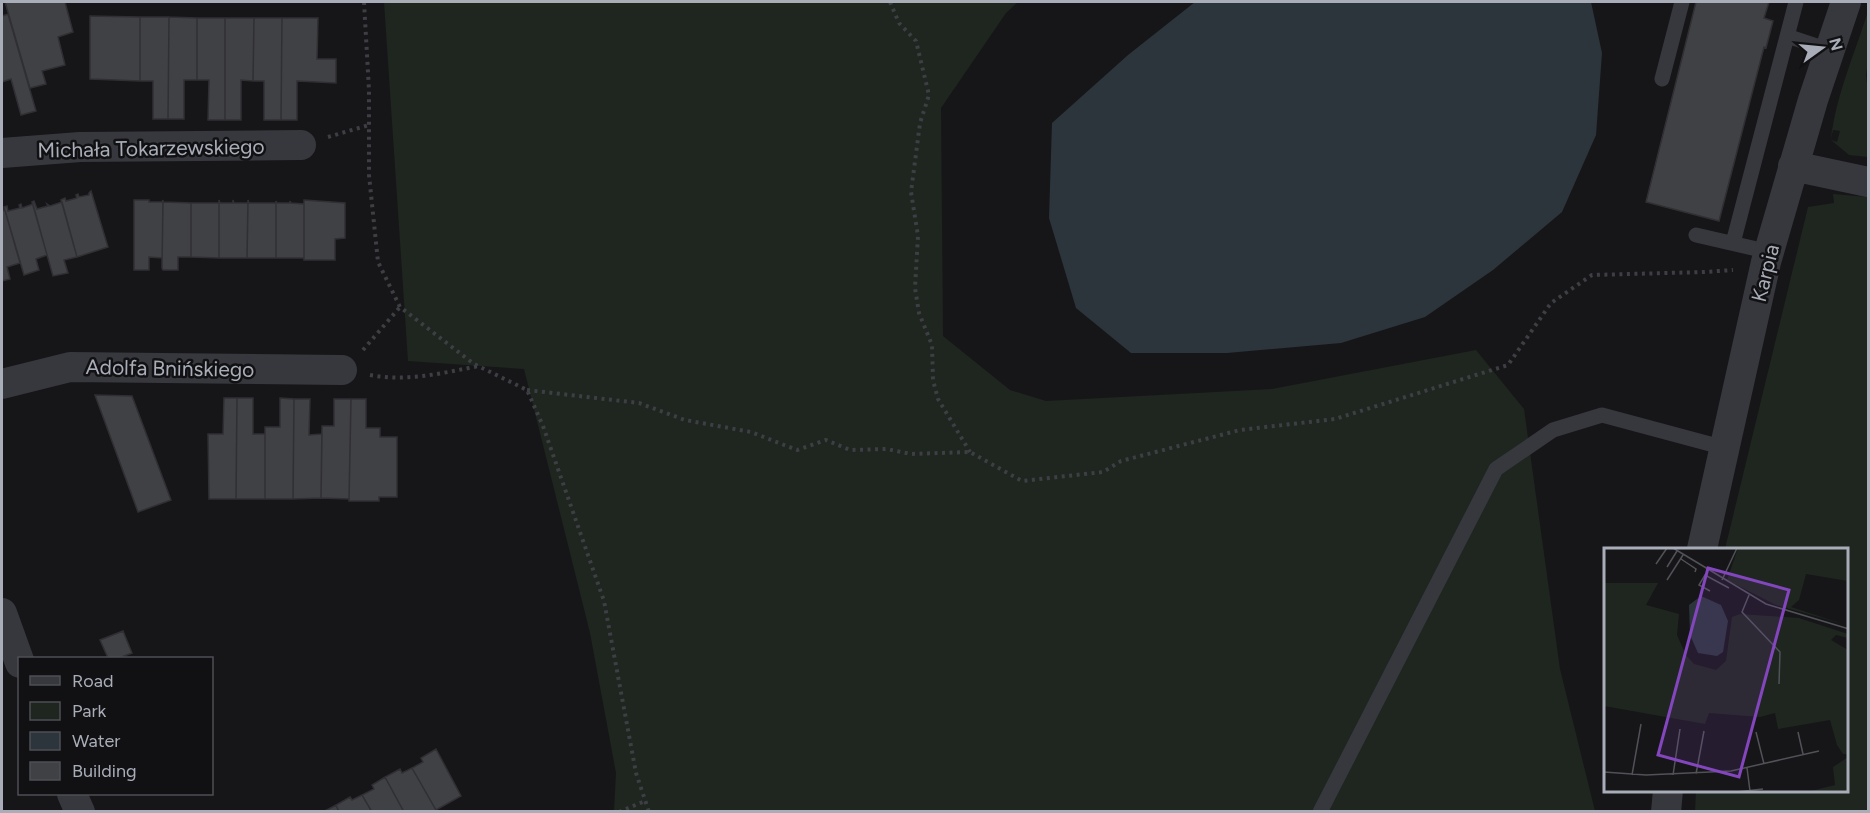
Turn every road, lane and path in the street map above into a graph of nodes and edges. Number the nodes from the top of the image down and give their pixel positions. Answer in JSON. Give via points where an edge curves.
{"nodes":[{"id":1,"x":364,"y":2,"type":"edge"},
{"id":2,"x":890,"y":2,"type":"edge"},
{"id":3,"x":1682,"y":2,"type":"edge"},
{"id":4,"x":1796,"y":2,"type":"edge"},
{"id":5,"x":1846,"y":2,"type":"edge"},
{"id":6,"x":1787,"y":36,"type":"junction"},
{"id":7,"x":1830,"y":50,"type":"junction"},
{"id":8,"x":1662,"y":79,"type":"dead end"},
{"id":9,"x":369,"y":125,"type":"junction"},
{"id":10,"x":301,"y":145,"type":"joint"},
{"id":11,"x":2,"y":153,"type":"edge"},
{"id":12,"x":1793,"y":166,"type":"junction"},
{"id":13,"x":1869,"y":182,"type":"edge"},
{"id":14,"x":1696,"y":235,"type":"dead end"},
{"id":15,"x":1733,"y":243,"type":"junction"},
{"id":16,"x":1768,"y":257,"type":"junction"},
{"id":17,"x":400,"y":307,"type":"junction"},
{"id":18,"x":479,"y":366,"type":"junction"},
{"id":19,"x":342,"y":370,"type":"junction"},
{"id":20,"x":2,"y":384,"type":"edge"},
{"id":21,"x":527,"y":390,"type":"junction"},
{"id":22,"x":1725,"y":448,"type":"junction"},
{"id":23,"x":970,"y":452,"type":"junction"},
{"id":24,"x":1702,"y":548,"type":"edge"},
{"id":25,"x":2,"y":613,"type":"edge"},
{"id":26,"x":18,"y":657,"type":"edge"},
{"id":27,"x":1668,"y":792,"type":"edge"},
{"id":28,"x":72,"y":795,"type":"edge"},
{"id":29,"x":645,"y":801,"type":"junction"},
{"id":30,"x":80,"y":812,"type":"edge"},
{"id":31,"x":619,"y":812,"type":"edge"},
{"id":32,"x":649,"y":812,"type":"edge"},
{"id":33,"x":1320,"y":812,"type":"edge"},
{"id":34,"x":1666,"y":812,"type":"edge"}],
"edges":[{"from":1,"to":9,"type":"path"},
{"from":2,"to":23,"type":"path","via":[[899,22],[916,41],[929,95],[920,123],[910,192],[918,236],[915,288],[919,313],[932,345],[938,399]]},
{"from":3,"to":8,"type":"lane"},
{"from":4,"to":6,"type":"lane"},
{"from":5,"to":7,"type":"street","name":"Karpia"},
{"from":6,"to":7,"type":"lane"},
{"from":6,"to":15,"type":"lane"},
{"from":7,"to":12,"type":"street","name":"Karpia"},
{"from":9,"to":10,"type":"path"},
{"from":9,"to":17,"type":"path","via":[[369,175],[378,262]]},
{"from":10,"to":11,"type":"street","name":"Michała Tokarzewskiego","via":[[80,147]]},
{"from":12,"to":13,"type":"street"},
{"from":12,"to":16,"type":"street","name":"Karpia"},
{"from":14,"to":15,"type":"lane"},
{"from":15,"to":16,"type":"lane"},
{"from":16,"to":22,"type":"street","name":"Karpia"},
{"from":16,"to":23,"type":"path","via":[[1744,268],[1704,272],[1592,274],[1551,303],[1508,365],[1335,420],[1240,430],[1121,461],[1103,472],[1022,481]]},
{"from":17,"to":18,"type":"path"},
{"from":17,"to":19,"type":"path"},
{"from":18,"to":19,"type":"path","via":[[413,378]]},
{"from":18,"to":21,"type":"path"},
{"from":19,"to":20,"type":"street","name":"Adolfa Bnińskiego","via":[[70,367]]},
{"from":21,"to":23,"type":"path","via":[[639,404],[685,420],[751,432],[796,450],[826,440],[850,450]]},
{"from":21,"to":29,"type":"path","via":[[604,601],[636,773]]},
{"from":22,"to":24,"type":"street","name":"Karpia"},
{"from":22,"to":33,"type":"lane","via":[[1602,415],[1553,430],[1496,469]]},
{"from":25,"to":26,"type":"street"},
{"from":27,"to":34,"type":"street"},
{"from":28,"to":30,"type":"street"},
{"from":29,"to":31,"type":"path"},
{"from":29,"to":32,"type":"path"}]}
